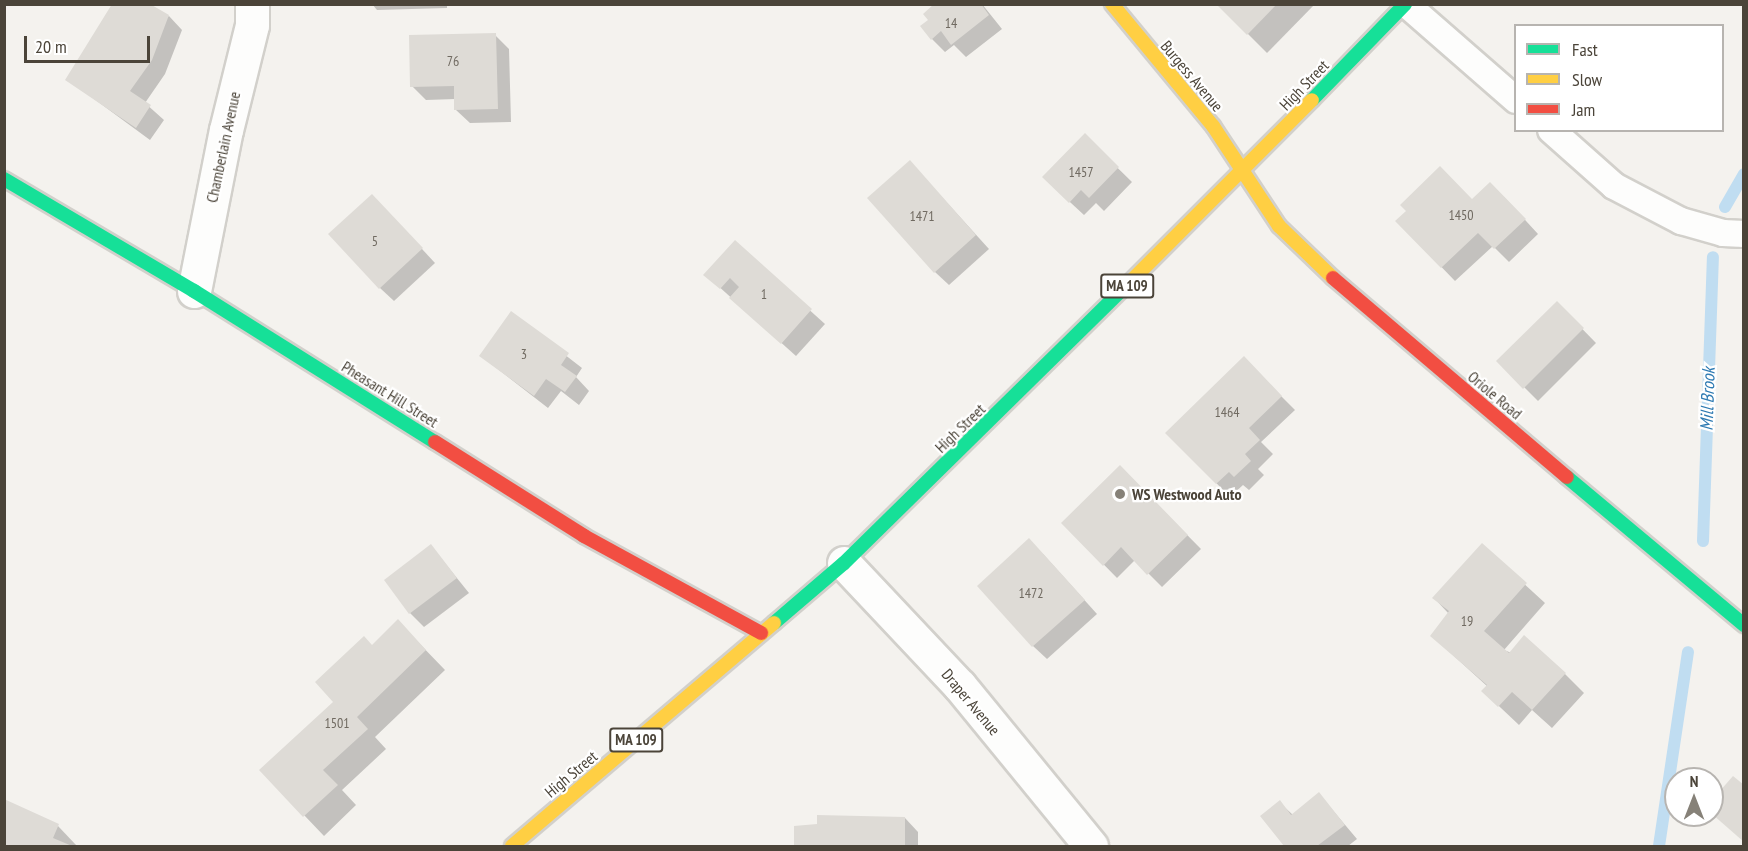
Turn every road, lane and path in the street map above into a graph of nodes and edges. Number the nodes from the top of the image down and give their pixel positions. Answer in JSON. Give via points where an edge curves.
{"nodes":[{"id":1,"x":252,"y":4,"type":"edge"},
{"id":2,"x":1112,"y":4,"type":"edge"},
{"id":3,"x":1406,"y":4,"type":"edge"},
{"id":4,"x":1514,"y":99,"type":"edge"},
{"id":5,"x":1553,"y":132,"type":"edge"},
{"id":6,"x":1241,"y":173,"type":"junction"},
{"id":7,"x":4,"y":179,"type":"edge"},
{"id":8,"x":1743,"y":234,"type":"edge"},
{"id":9,"x":194,"y":291,"type":"junction"},
{"id":10,"x":844,"y":564,"type":"junction"},
{"id":11,"x":1743,"y":625,"type":"edge"},
{"id":12,"x":761,"y":633,"type":"junction"},
{"id":13,"x":512,"y":846,"type":"edge"},
{"id":14,"x":1091,"y":846,"type":"edge"}],
"edges":[{"from":1,"to":9,"type":"street","name":"Chamberlain Avenue","via":[[252,25],[226,130]]},
{"from":2,"to":6,"type":"street","name":"Burgess Avenue","via":[[1213,126]]},
{"from":3,"to":4,"type":"lane"},
{"from":3,"to":6,"type":"street","name":"High Street","number":"MA 109"},
{"from":5,"to":8,"type":"lane","via":[[1614,186],[1682,221],[1723,233]]},
{"from":6,"to":10,"type":"street","name":"High Street","number":"MA 109"},
{"from":6,"to":11,"type":"street","name":"Oriole Road","via":[[1279,226],[1354,298]]},
{"from":7,"to":9,"type":"street","name":"Pheasant Hill Street"},
{"from":9,"to":12,"type":"street","name":"Pheasant Hill Street","via":[[584,536]]},
{"from":10,"to":12,"type":"street","name":"High Street","number":"MA 109"},
{"from":10,"to":14,"type":"street","name":"Draper Avenue","via":[[960,686]]},
{"from":12,"to":13,"type":"street","name":"High Street","number":"MA 109"}]}
